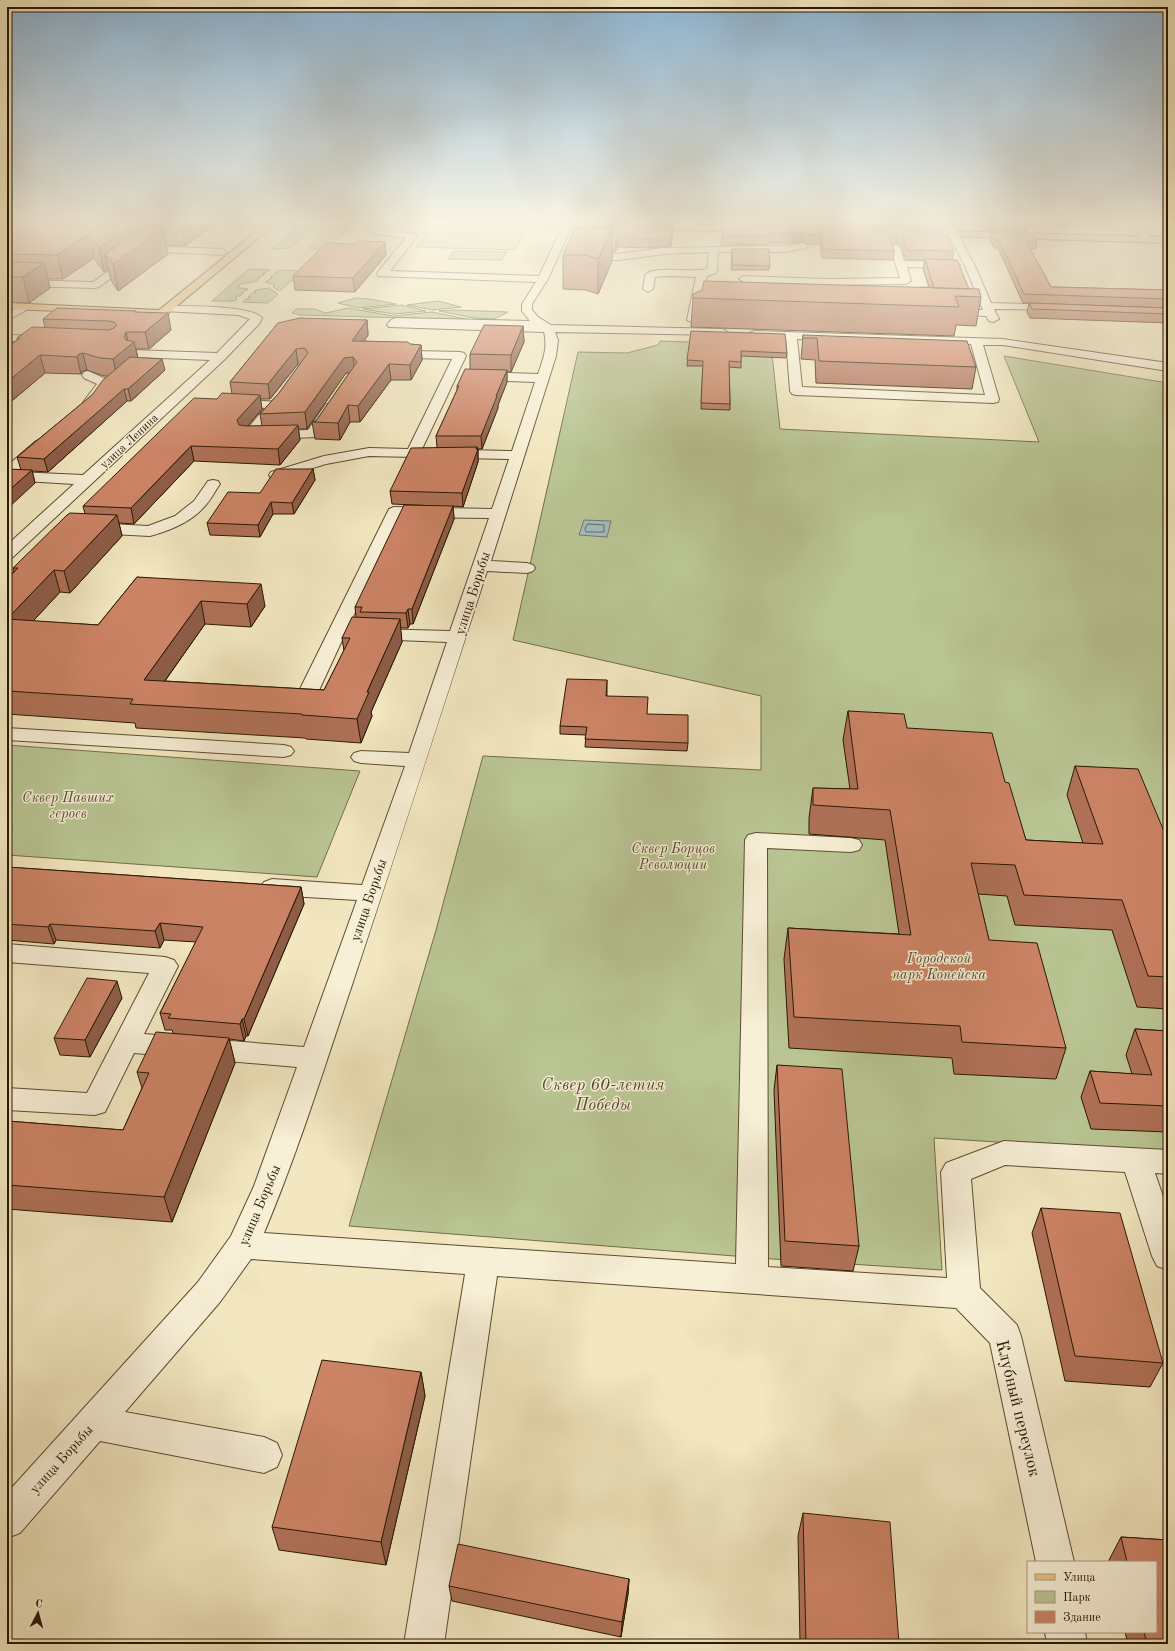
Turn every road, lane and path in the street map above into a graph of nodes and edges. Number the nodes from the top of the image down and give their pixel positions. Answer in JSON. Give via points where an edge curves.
{"nodes":[{"id":1,"x":181,"y":298,"type":"edge"},
{"id":2,"x":531,"y":298,"type":"edge"},
{"id":3,"x":700,"y":298,"type":"edge"},
{"id":4,"x":985,"y":298,"type":"edge"},
{"id":5,"x":158,"y":300,"type":"dead end"},
{"id":6,"x":7,"y":302,"type":"edge"},
{"id":7,"x":7,"y":306,"type":"edge"},
{"id":8,"x":24,"y":307,"type":"junction"},
{"id":9,"x":990,"y":309,"type":"junction"},
{"id":10,"x":1066,"y":309,"type":"edge"},
{"id":11,"x":146,"y":310,"type":"junction"},
{"id":12,"x":165,"y":311,"type":"junction"},
{"id":13,"x":935,"y":311,"type":"edge"},
{"id":14,"x":7,"y":318,"type":"edge"},
{"id":15,"x":545,"y":327,"type":"junction"},
{"id":16,"x":691,"y":331,"type":"junction"},
{"id":17,"x":729,"y":333,"type":"edge"},
{"id":18,"x":745,"y":333,"type":"edge"},
{"id":19,"x":791,"y":335,"type":"junction"},
{"id":20,"x":1000,"y":335,"type":"junction"},
{"id":21,"x":7,"y":338,"type":"edge"},
{"id":22,"x":60,"y":340,"type":"edge"},
{"id":23,"x":976,"y":341,"type":"junction"},
{"id":24,"x":135,"y":353,"type":"edge"},
{"id":25,"x":416,"y":355,"type":"edge"},
{"id":26,"x":220,"y":357,"type":"junction"},
{"id":27,"x":965,"y":357,"type":"edge"},
{"id":28,"x":981,"y":358,"type":"junction"},
{"id":29,"x":1168,"y":367,"type":"edge"},
{"id":30,"x":88,"y":375,"type":"edge"},
{"id":31,"x":451,"y":375,"type":"junction"},
{"id":32,"x":542,"y":378,"type":"junction"},
{"id":33,"x":284,"y":393,"type":"edge"},
{"id":34,"x":338,"y":396,"type":"edge"},
{"id":35,"x":173,"y":400,"type":"junction"},
{"id":36,"x":194,"y":401,"type":"edge"},
{"id":37,"x":220,"y":403,"type":"edge"},
{"id":38,"x":275,"y":405,"type":"junction"},
{"id":39,"x":77,"y":413,"type":"edge"},
{"id":40,"x":48,"y":438,"type":"edge"},
{"id":41,"x":414,"y":453,"type":"junction"},
{"id":42,"x":517,"y":455,"type":"junction"},
{"id":43,"x":7,"y":473,"type":"edge"},
{"id":44,"x":276,"y":475,"type":"edge"},
{"id":45,"x":7,"y":476,"type":"edge"},
{"id":46,"x":87,"y":480,"type":"junction"},
{"id":47,"x":213,"y":484,"type":"dead end"},
{"id":48,"x":499,"y":514,"type":"junction"},
{"id":49,"x":38,"y":526,"type":"junction"},
{"id":50,"x":57,"y":527,"type":"edge"},
{"id":51,"x":79,"y":528,"type":"edge"},
{"id":52,"x":7,"y":554,"type":"edge"},
{"id":53,"x":481,"y":566,"type":"junction"},
{"id":54,"x":527,"y":568,"type":"dead end"},
{"id":55,"x":337,"y":632,"type":"junction"},
{"id":56,"x":458,"y":637,"type":"junction"},
{"id":57,"x":273,"y":698,"type":"edge"},
{"id":58,"x":7,"y":734,"type":"edge"},
{"id":59,"x":284,"y":751,"type":"dead end"},
{"id":60,"x":361,"y":757,"type":"dead end"},
{"id":61,"x":417,"y":760,"type":"junction"},
{"id":62,"x":851,"y":846,"type":"dead end"},
{"id":63,"x":253,"y":886,"type":"edge"},
{"id":64,"x":371,"y":893,"type":"junction"},
{"id":65,"x":7,"y":953,"type":"edge"},
{"id":66,"x":126,"y":1042,"type":"junction"},
{"id":67,"x":314,"y":1058,"type":"junction"},
{"id":68,"x":7,"y":1099,"type":"edge"},
{"id":69,"x":1136,"y":1160,"type":"junction"},
{"id":70,"x":1168,"y":1162,"type":"edge"},
{"id":71,"x":243,"y":1245,"type":"junction"},
{"id":72,"x":1168,"y":1256,"type":"edge"},
{"id":73,"x":482,"y":1261,"type":"junction"},
{"id":74,"x":752,"y":1280,"type":"junction"},
{"id":75,"x":964,"y":1294,"type":"junction"},
{"id":76,"x":93,"y":1423,"type":"junction"},
{"id":77,"x":264,"y":1455,"type":"dead end"},
{"id":78,"x":7,"y":1520,"type":"edge"},
{"id":79,"x":1055,"y":1561,"type":"edge"},
{"id":80,"x":1065,"y":1633,"type":"edge"},
{"id":81,"x":424,"y":1644,"type":"edge"},
{"id":82,"x":1067,"y":1644,"type":"edge"}],
"edges":[{"from":1,"to":12,"type":"main road"},
{"from":2,"to":15,"type":"street","via":[[527,304],[527,312]]},
{"from":3,"to":16,"type":"street"},
{"from":4,"to":9,"type":"street"},
{"from":5,"to":11,"type":"main road"},
{"from":6,"to":11,"type":"main road"},
{"from":7,"to":8,"type":"main road"},
{"from":8,"to":11,"type":"main road"},
{"from":8,"to":14,"type":"street"},
{"from":9,"to":10,"type":"street"},
{"from":9,"to":13,"type":"street"},
{"from":9,"to":20,"type":"street"},
{"from":11,"to":12,"type":"main road"},
{"from":12,"to":26,"type":"street","name":"улица Ленина","via":[[236,317],[249,322],[250,326]]},
{"from":15,"to":15,"type":"street","via":[[396,321],[393,325]]},
{"from":15,"to":16,"type":"street"},
{"from":15,"to":32,"type":"street","name":"улица Борьбы","via":[[552,340],[550,356]]},
{"from":16,"to":17,"type":"street"},
{"from":18,"to":19,"type":"street"},
{"from":19,"to":23,"type":"street"},
{"from":19,"to":28,"type":"street","via":[[796,351],[796,391],[993,399]]},
{"from":20,"to":23,"type":"street"},
{"from":20,"to":29,"type":"street"},
{"from":21,"to":22,"type":"street"},
{"from":23,"to":28,"type":"street"},
{"from":24,"to":26,"type":"street"},
{"from":25,"to":31,"type":"street","via":[[460,356]]},
{"from":26,"to":35,"type":"street","name":"улица Ленина"},
{"from":27,"to":28,"type":"street"},
{"from":30,"to":39,"type":"street","via":[[104,383],[89,403]]},
{"from":31,"to":32,"type":"street"},
{"from":31,"to":41,"type":"street"},
{"from":32,"to":42,"type":"street","name":"улица Борьбы"},
{"from":33,"to":38,"type":"street"},
{"from":34,"to":38,"type":"street","via":[[312,434],[248,436]]},
{"from":35,"to":36,"type":"street"},
{"from":35,"to":46,"type":"street","name":"улица Ленина"},
{"from":37,"to":38,"type":"street"},
{"from":40,"to":43,"type":"street"},
{"from":41,"to":42,"type":"street"},
{"from":41,"to":44,"type":"street","via":[[368,452],[324,460]]},
{"from":42,"to":48,"type":"street","name":"улица Борьбы"},
{"from":45,"to":46,"type":"street"},
{"from":46,"to":49,"type":"street","name":"улица Ленина"},
{"from":47,"to":51,"type":"street","via":[[199,504],[180,519],[150,531]]},
{"from":48,"to":53,"type":"street","name":"улица Борьбы"},
{"from":48,"to":55,"type":"street","via":[[394,512]]},
{"from":49,"to":50,"type":"street"},
{"from":49,"to":52,"type":"street","name":"улица Ленина"},
{"from":53,"to":54,"type":"street"},
{"from":53,"to":56,"type":"street","name":"улица Борьбы"},
{"from":55,"to":56,"type":"street"},
{"from":55,"to":57,"type":"street","via":[[305,699]]},
{"from":56,"to":61,"type":"street","name":"улица Борьбы"},
{"from":58,"to":59,"type":"street"},
{"from":60,"to":61,"type":"street"},
{"from":61,"to":64,"type":"street","name":"улица Борьбы"},
{"from":62,"to":74,"type":"street","via":[[756,840]]},
{"from":63,"to":64,"type":"street"},
{"from":64,"to":67,"type":"street","name":"улица Борьбы"},
{"from":65,"to":66,"type":"street","via":[[165,966]]},
{"from":66,"to":67,"type":"street"},
{"from":66,"to":68,"type":"street","via":[[95,1104]]},
{"from":67,"to":71,"type":"street","name":"улица Борьбы","via":[[269,1186]]},
{"from":69,"to":70,"type":"street"},
{"from":69,"to":72,"type":"street"},
{"from":69,"to":75,"type":"street","via":[[1004,1153],[956,1172]]},
{"from":71,"to":73,"type":"street"},
{"from":71,"to":76,"type":"street","name":"улица Борьбы","via":[[209,1292]]},
{"from":73,"to":74,"type":"street"},
{"from":73,"to":81,"type":"street"},
{"from":74,"to":75,"type":"street"},
{"from":75,"to":79,"type":"street","name":"Клубный переулок","via":[[1005,1336]]},
{"from":76,"to":77,"type":"street"},
{"from":76,"to":78,"type":"street","name":"улица Борьбы"},
{"from":80,"to":82,"type":"street"}]}
